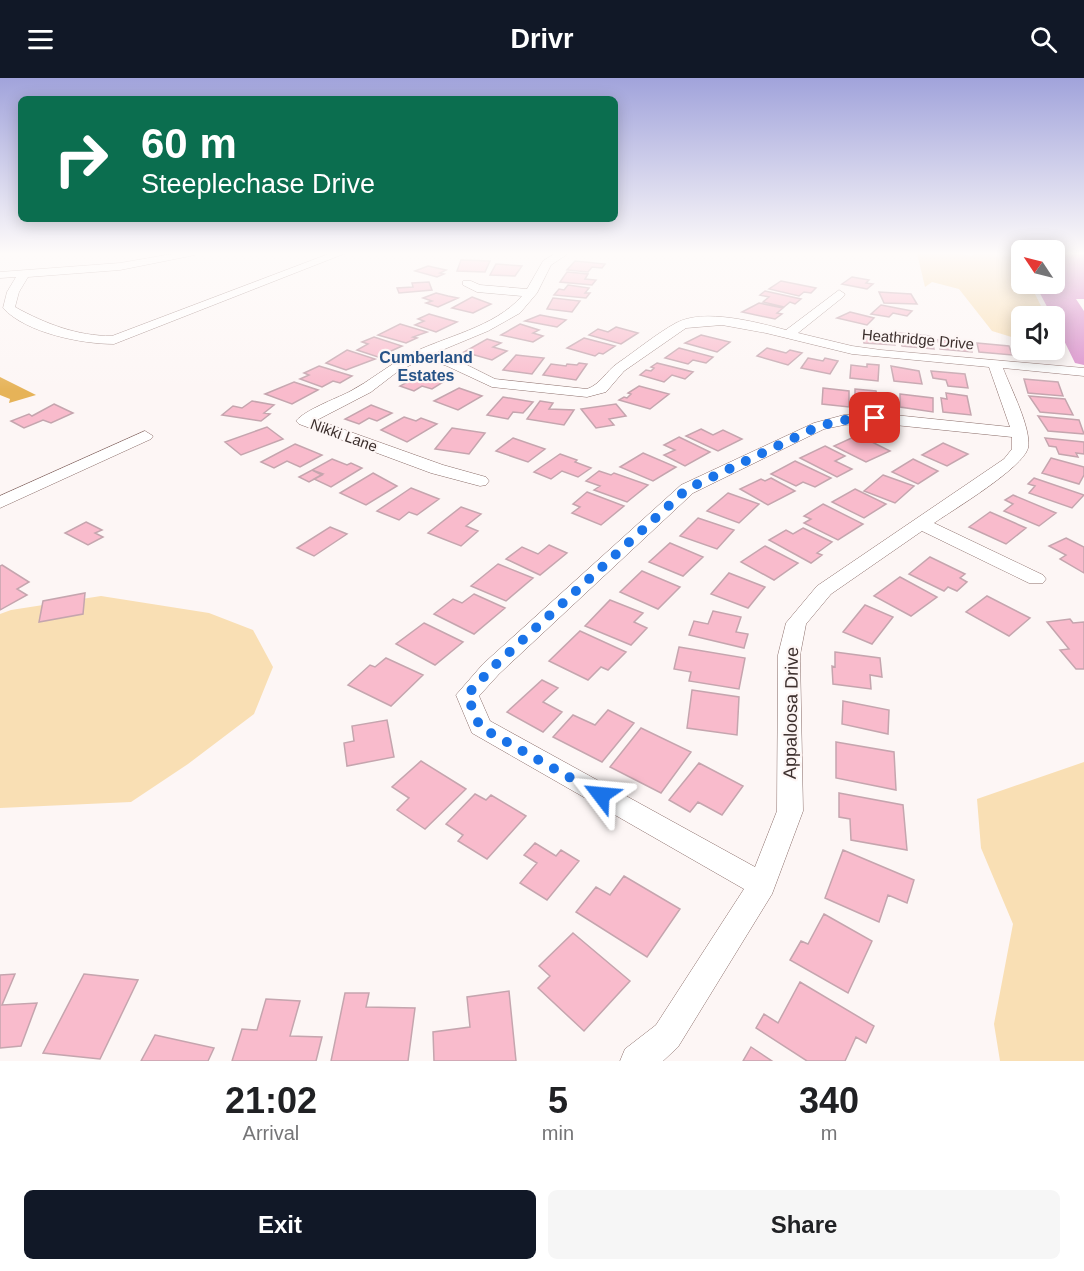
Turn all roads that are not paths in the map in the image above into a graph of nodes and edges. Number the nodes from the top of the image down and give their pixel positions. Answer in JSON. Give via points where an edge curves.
{"nodes":[{"id":1,"x":11,"y":299,"type":"edge"},
{"id":2,"x":221,"y":299,"type":"edge"},
{"id":3,"x":526,"y":299,"type":"edge"},
{"id":4,"x":833,"y":299,"type":"edge"},
{"id":5,"x":787,"y":335,"type":"junction"},
{"id":6,"x":423,"y":352,"type":"junction"},
{"id":7,"x":994,"y":363,"type":"junction"},
{"id":8,"x":1084,"y":372,"type":"edge"},
{"id":9,"x":1020,"y":433,"type":"junction"},
{"id":10,"x":145,"y":436,"type":"dead end"},
{"id":11,"x":480,"y":481,"type":"dead end"},
{"id":12,"x":0,"y":503,"type":"edge"},
{"id":13,"x":921,"y":524,"type":"junction"},
{"id":14,"x":1036,"y":579,"type":"dead end"},
{"id":15,"x":762,"y":885,"type":"junction"},
{"id":16,"x":637,"y":1061,"type":"edge"}],
"edges":[{"from":1,"to":2,"type":"street","via":[[9,308],[25,318],[94,341],[114,340]]},
{"from":3,"to":6,"type":"street","name":"Nikki Lane","via":[[503,319]]},
{"from":4,"to":5,"type":"street"},
{"from":5,"to":6,"type":"street","name":"Heathridge Drive","via":[[734,323],[693,322],[619,368],[601,389],[587,393],[492,383]]},
{"from":5,"to":7,"type":"street","name":"Heathridge Drive","via":[[852,350]]},
{"from":6,"to":11,"type":"street","name":"Nikki Lane","via":[[366,389],[304,420]]},
{"from":7,"to":8,"type":"street","name":"Heathridge Drive"},
{"from":7,"to":9,"type":"street"},
{"from":9,"to":13,"type":"street","name":"Appaloosa Drive","via":[[1020,449],[1010,463]]},
{"from":9,"to":15,"type":"street","via":[[875,418],[844,420],[809,431],[687,489],[467,695],[480,727]]},
{"from":10,"to":12,"type":"street"},
{"from":13,"to":14,"type":"street"},
{"from":13,"to":15,"type":"street","name":"Appaloosa Drive","via":[[824,590],[796,623],[789,655],[790,811]]},
{"from":15,"to":16,"type":"street","name":"Appaloosa Drive","via":[[667,1036]]}]}
